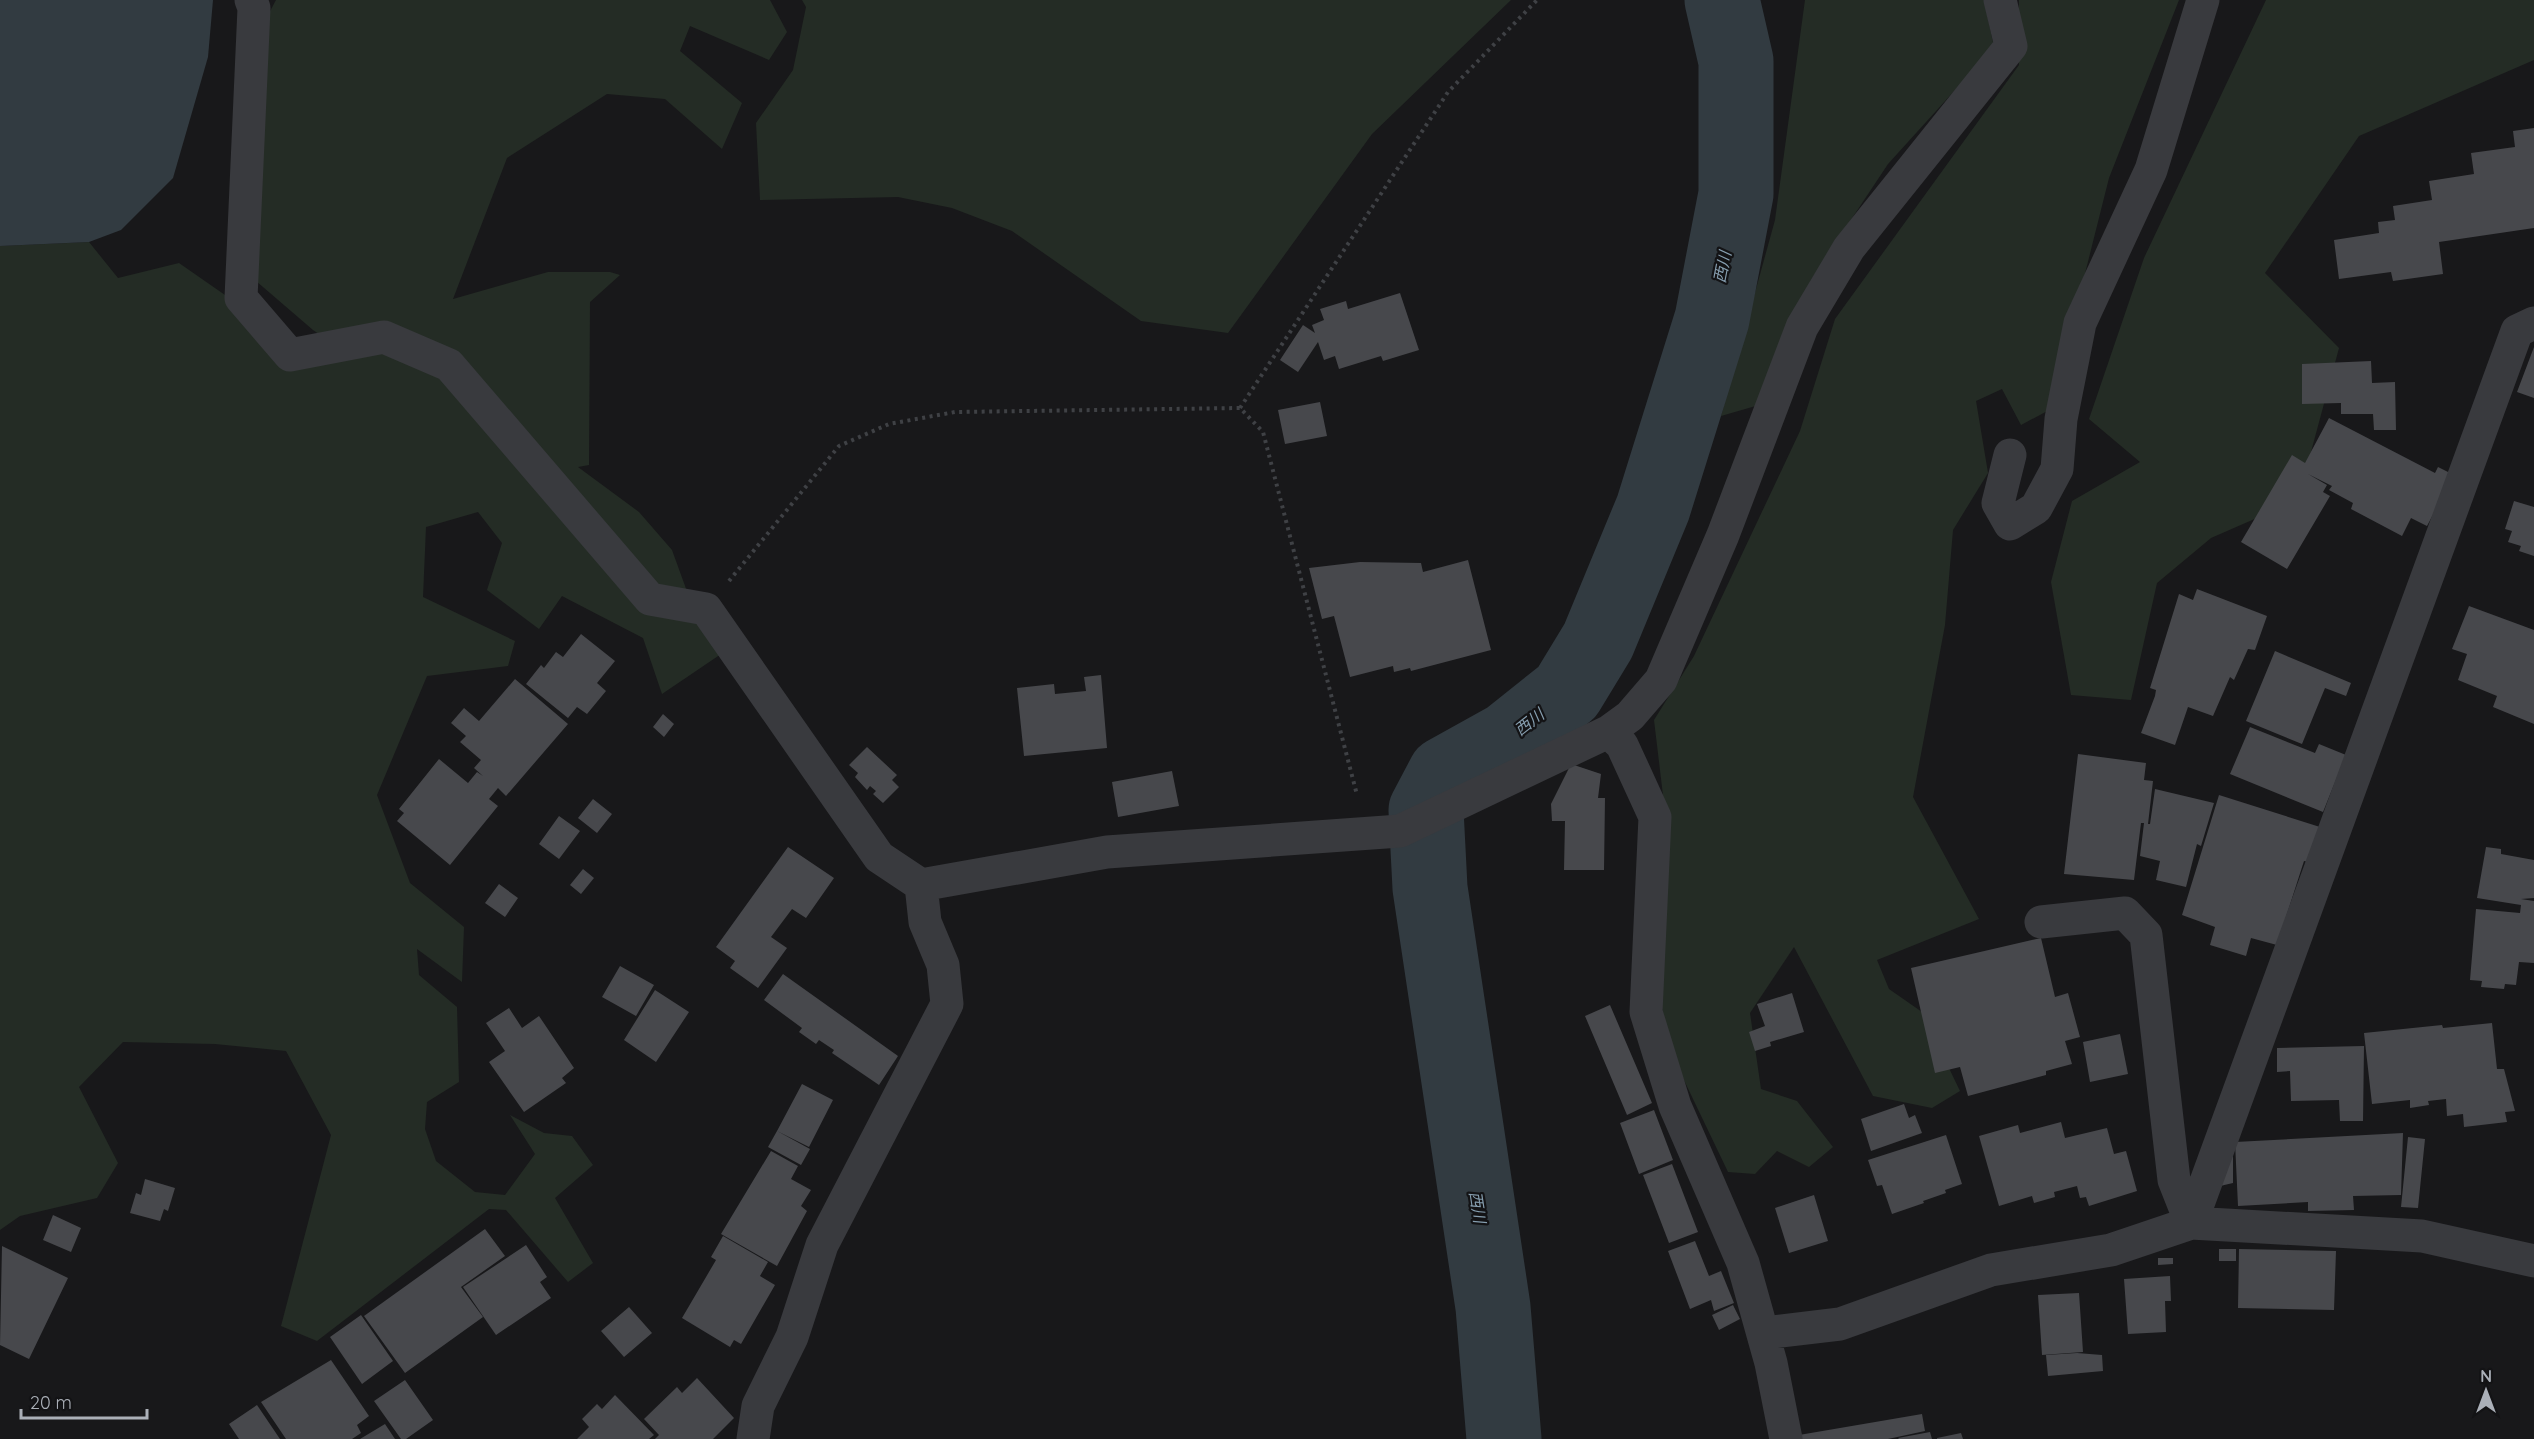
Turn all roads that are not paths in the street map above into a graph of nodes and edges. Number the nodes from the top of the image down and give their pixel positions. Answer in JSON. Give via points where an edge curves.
{"nodes":[{"id":1,"x":251,"y":0,"type":"edge"},
{"id":2,"x":2000,"y":0,"type":"edge"},
{"id":3,"x":2203,"y":0,"type":"edge"},
{"id":4,"x":2534,"y":322,"type":"edge"},
{"id":5,"x":2010,"y":455,"type":"dead end"},
{"id":6,"x":1608,"y":732,"type":"junction"},
{"id":7,"x":921,"y":885,"type":"junction"},
{"id":8,"x":2041,"y":922,"type":"dead end"},
{"id":9,"x":2191,"y":1223,"type":"junction"},
{"id":10,"x":2534,"y":1261,"type":"edge"},
{"id":11,"x":1764,"y":1333,"type":"junction"},
{"id":12,"x":753,"y":1439,"type":"edge"},
{"id":13,"x":1786,"y":1439,"type":"edge"}],
"edges":[{"from":1,"to":7,"type":"street","via":[[254,8],[241,298],[290,354],[384,337],[449,365],[650,599],[706,609],[879,857]]},
{"from":2,"to":6,"type":"street","via":[[2011,46],[1849,248],[1808,317],[1724,536],[1661,680],[1630,716]]},
{"from":3,"to":5,"type":"street","via":[[2151,170],[2080,323],[2061,418],[2057,469],[2036,508],[2010,524],[1998,503]]},
{"from":4,"to":9,"type":"street","via":[[2517,331]]},
{"from":6,"to":7,"type":"street","via":[[1400,831],[1107,852]]},
{"from":6,"to":11,"type":"street","via":[[1622,745],[1655,817],[1646,1012],[1675,1106],[1743,1263]]},
{"from":7,"to":12,"type":"street","via":[[926,922],[943,965],[947,1004],[822,1245],[792,1337],[758,1406]]},
{"from":8,"to":9,"type":"street","via":[[2125,913],[2146,935],[2174,1180]]},
{"from":9,"to":10,"type":"street","via":[[2422,1236]]},
{"from":9,"to":11,"type":"street","via":[[2111,1250],[1991,1270],[1840,1324]]},
{"from":11,"to":13,"type":"street"}]}
